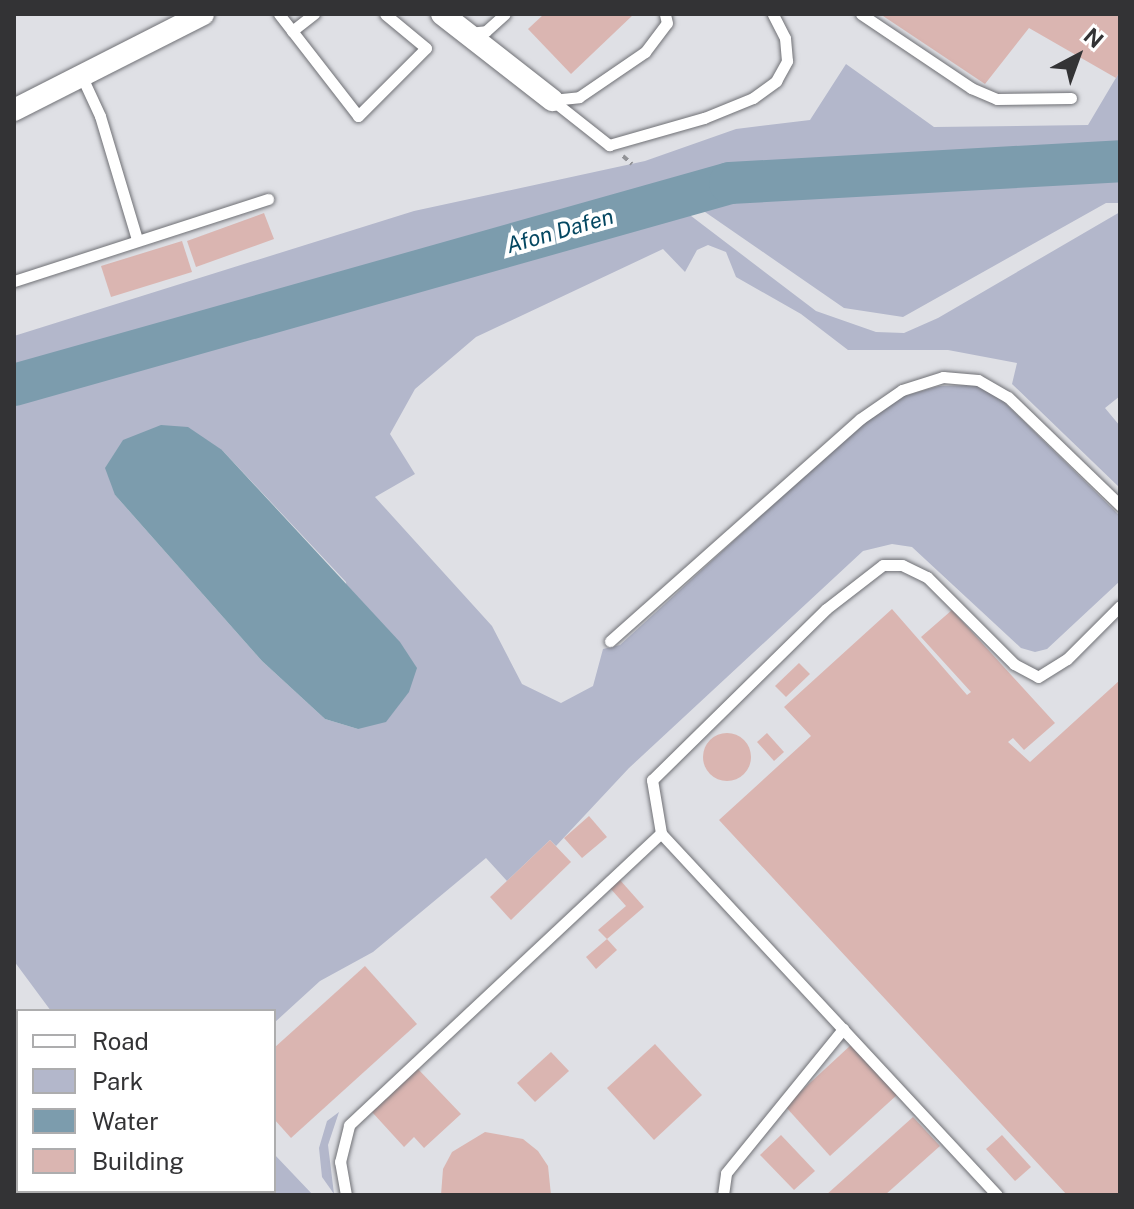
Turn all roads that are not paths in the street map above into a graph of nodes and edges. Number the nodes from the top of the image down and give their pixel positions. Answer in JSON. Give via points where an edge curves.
{"nodes":[{"id":1,"x":203,"y":14,"type":"edge"},
{"id":2,"x":279,"y":14,"type":"edge"},
{"id":3,"x":314,"y":14,"type":"edge"},
{"id":4,"x":385,"y":14,"type":"edge"},
{"id":5,"x":442,"y":14,"type":"edge"},
{"id":6,"x":665,"y":14,"type":"edge"},
{"id":7,"x":773,"y":14,"type":"edge"},
{"id":8,"x":861,"y":14,"type":"edge"},
{"id":9,"x":503,"y":15,"type":"edge"},
{"id":10,"x":292,"y":31,"type":"junction"},
{"id":11,"x":466,"y":33,"type":"junction"},
{"id":12,"x":82,"y":77,"type":"junction"},
{"id":13,"x":1071,"y":98,"type":"dead end"},
{"id":14,"x":552,"y":100,"type":"junction"},
{"id":15,"x":14,"y":110,"type":"edge"},
{"id":16,"x":268,"y":199,"type":"dead end"},
{"id":17,"x":137,"y":239,"type":"junction"},
{"id":18,"x":14,"y":281,"type":"edge"},
{"id":19,"x":1120,"y":505,"type":"edge"},
{"id":20,"x":1120,"y":606,"type":"edge"},
{"id":21,"x":610,"y":641,"type":"dead end"},
{"id":22,"x":661,"y":833,"type":"junction"},
{"id":23,"x":843,"y":1029,"type":"junction"},
{"id":24,"x":346,"y":1195,"type":"edge"},
{"id":25,"x":723,"y":1195,"type":"edge"},
{"id":26,"x":997,"y":1195,"type":"edge"}],
"edges":[{"from":1,"to":12,"type":"street"},
{"from":2,"to":10,"type":"lane"},
{"from":3,"to":10,"type":"lane"},
{"from":4,"to":10,"type":"lane","via":[[426,48],[358,116]]},
{"from":5,"to":11,"type":"street"},
{"from":6,"to":14,"type":"lane","via":[[667,23],[645,52],[579,97]]},
{"from":7,"to":14,"type":"lane","via":[[785,38],[787,61],[776,81],[753,98],[704,118],[609,145]]},
{"from":8,"to":13,"type":"lane","via":[[971,88],[997,99]]},
{"from":9,"to":11,"type":"lane","via":[[486,31]]},
{"from":11,"to":14,"type":"street"},
{"from":12,"to":15,"type":"street"},
{"from":12,"to":17,"type":"lane","via":[[100,116]]},
{"from":16,"to":17,"type":"lane"},
{"from":17,"to":18,"type":"lane"},
{"from":19,"to":21,"type":"lane","via":[[1008,397],[978,380],[943,377],[902,390],[860,419]]},
{"from":20,"to":22,"type":"lane","via":[[1067,659],[1038,677],[1014,664],[927,577],[902,565],[883,565],[826,609],[652,780]]},
{"from":22,"to":23,"type":"lane"},
{"from":22,"to":24,"type":"lane","via":[[349,1125],[340,1162]]},
{"from":23,"to":25,"type":"lane","via":[[726,1173]]},
{"from":23,"to":26,"type":"lane"}]}
